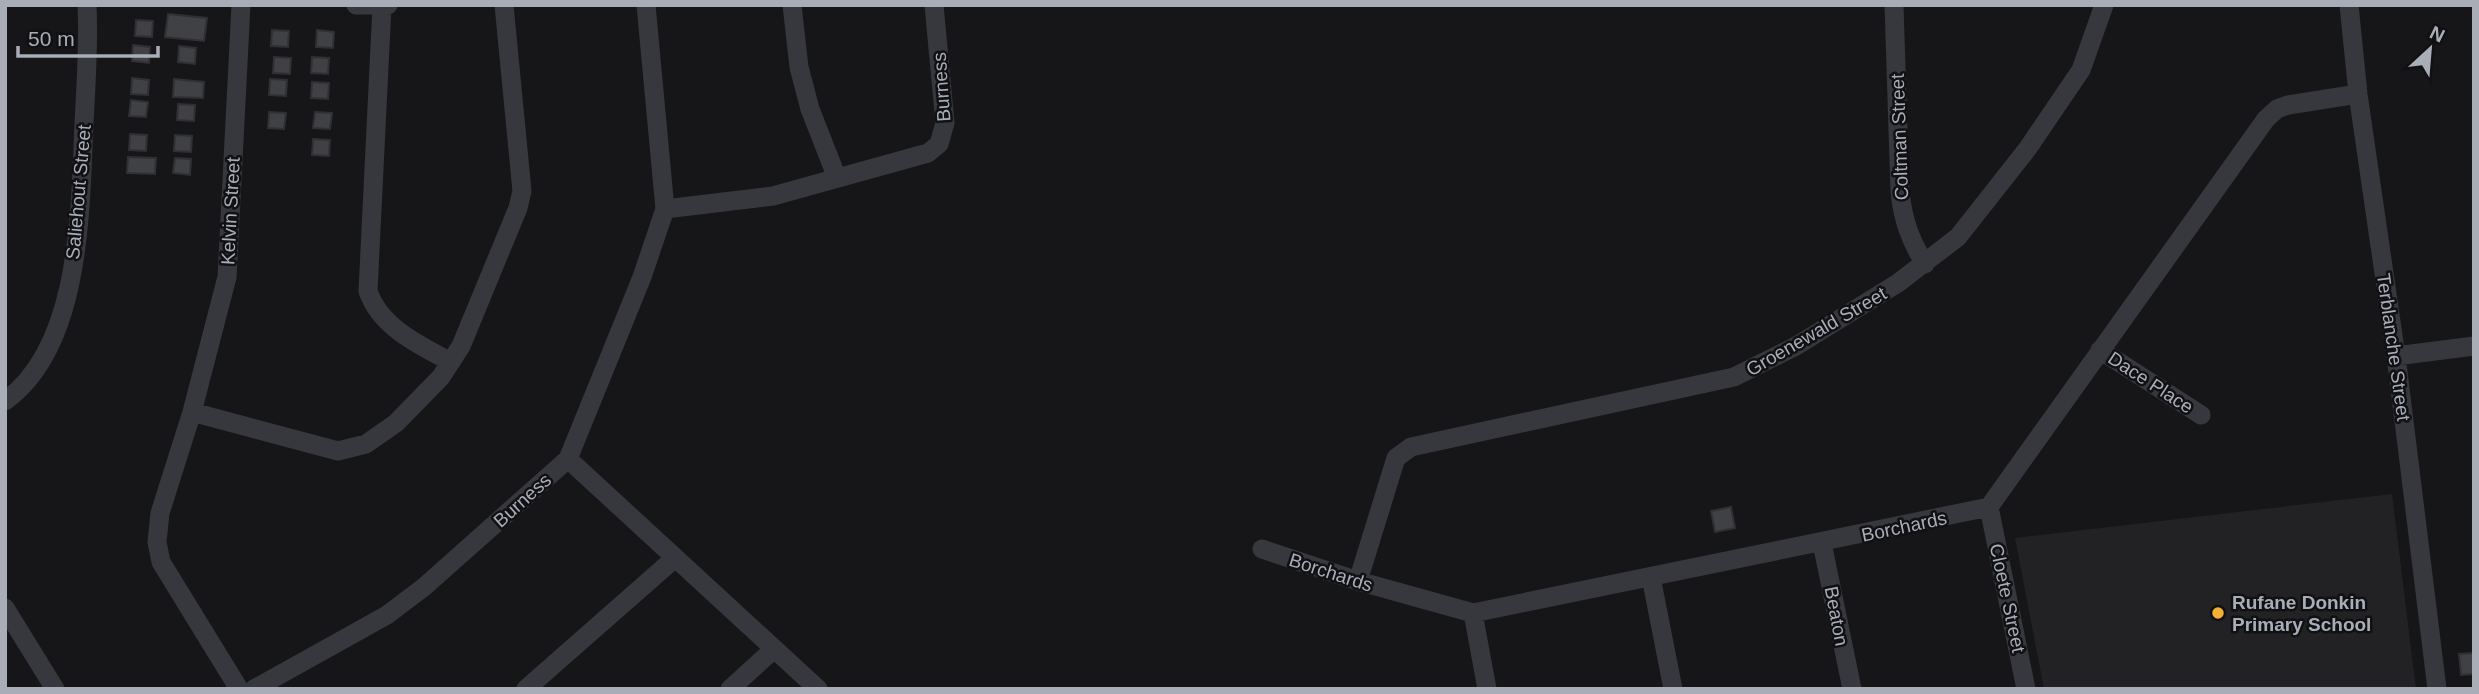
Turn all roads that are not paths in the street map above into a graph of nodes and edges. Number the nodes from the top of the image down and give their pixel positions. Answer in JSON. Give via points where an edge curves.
{"nodes":[{"id":1,"x":87,"y":5,"type":"edge"},
{"id":2,"x":241,"y":5,"type":"edge"},
{"id":3,"x":356,"y":5,"type":"edge"},
{"id":4,"x":388,"y":5,"type":"edge"},
{"id":5,"x":504,"y":5,"type":"edge"},
{"id":6,"x":646,"y":5,"type":"edge"},
{"id":7,"x":792,"y":5,"type":"edge"},
{"id":8,"x":934,"y":5,"type":"edge"},
{"id":9,"x":1894,"y":5,"type":"edge"},
{"id":10,"x":2104,"y":5,"type":"edge"},
{"id":11,"x":2349,"y":5,"type":"edge"},
{"id":12,"x":382,"y":6,"type":"edge"},
{"id":13,"x":2358,"y":94,"type":"junction"},
{"id":14,"x":837,"y":178,"type":"junction"},
{"id":15,"x":664,"y":209,"type":"junction"},
{"id":16,"x":1925,"y":264,"type":"junction"},
{"id":17,"x":2474,"y":346,"type":"edge"},
{"id":18,"x":2100,"y":350,"type":"junction"},
{"id":19,"x":2396,"y":356,"type":"junction"},
{"id":20,"x":451,"y":362,"type":"junction"},
{"id":21,"x":5,"y":401,"type":"edge"},
{"id":22,"x":192,"y":412,"type":"junction"},
{"id":23,"x":2201,"y":415,"type":"dead end"},
{"id":24,"x":568,"y":458,"type":"junction"},
{"id":25,"x":1989,"y":507,"type":"junction"},
{"id":26,"x":1822,"y":543,"type":"junction"},
{"id":27,"x":1262,"y":549,"type":"dead end"},
{"id":28,"x":675,"y":558,"type":"junction"},
{"id":29,"x":1651,"y":577,"type":"junction"},
{"id":30,"x":1358,"y":581,"type":"junction"},
{"id":31,"x":5,"y":608,"type":"edge"},
{"id":32,"x":1473,"y":614,"type":"junction"},
{"id":33,"x":773,"y":650,"type":"junction"},
{"id":34,"x":55,"y":689,"type":"edge"},
{"id":35,"x":239,"y":689,"type":"edge"},
{"id":36,"x":254,"y":689,"type":"edge"},
{"id":37,"x":526,"y":689,"type":"edge"},
{"id":38,"x":730,"y":689,"type":"edge"},
{"id":39,"x":818,"y":689,"type":"edge"},
{"id":40,"x":1488,"y":689,"type":"edge"},
{"id":41,"x":1673,"y":689,"type":"edge"},
{"id":42,"x":1852,"y":689,"type":"edge"},
{"id":43,"x":2026,"y":689,"type":"edge"},
{"id":44,"x":2437,"y":689,"type":"edge"}],
"edges":[{"from":1,"to":21,"type":"street","name":"Saliehout Street","via":[[76,249],[55,335],[28,380]]},
{"from":2,"to":22,"type":"street","name":"Kelvin Street","via":[[227,277]]},
{"from":3,"to":12,"type":"street"},
{"from":4,"to":12,"type":"street"},
{"from":5,"to":20,"type":"street","via":[[522,191],[471,327]]},
{"from":6,"to":15,"type":"street","name":"Burness"},
{"from":7,"to":14,"type":"street","via":[[799,67]]},
{"from":8,"to":14,"type":"street","name":"Burness","via":[[946,123],[939,144],[916,157]]},
{"from":9,"to":16,"type":"street","name":"Coltman Street","via":[[1902,206],[1911,243]]},
{"from":10,"to":16,"type":"street","name":"Groenewald Street","via":[[2081,70],[2028,148],[1958,237]]},
{"from":11,"to":13,"type":"street","name":"Terblanche Street"},
{"from":12,"to":20,"type":"street","via":[[368,291],[374,308],[388,322],[414,343]]},
{"from":13,"to":18,"type":"street","via":[[2288,105],[2272,114]]},
{"from":13,"to":19,"type":"street","name":"Terblanche Street"},
{"from":14,"to":15,"type":"street","name":"Burness","via":[[774,196]]},
{"from":15,"to":24,"type":"street","name":"Burness","via":[[642,277]]},
{"from":16,"to":30,"type":"street","name":"Groenewald Street","via":[[1796,346],[1734,377],[1410,447],[1396,458]]},
{"from":17,"to":19,"type":"street"},
{"from":18,"to":23,"type":"street","name":"Dace Place"},
{"from":18,"to":25,"type":"street"},
{"from":19,"to":44,"type":"street","name":"Terblanche Street"},
{"from":20,"to":22,"type":"street","via":[[396,423],[353,449],[338,451]]},
{"from":22,"to":35,"type":"street","name":"Kelvin Street","via":[[160,513],[157,542],[161,562]]},
{"from":24,"to":28,"type":"street"},
{"from":24,"to":36,"type":"street","name":"Burness","via":[[387,615]]},
{"from":25,"to":26,"type":"street","name":"Borchards"},
{"from":25,"to":43,"type":"street","name":"Cloete Street"},
{"from":26,"to":29,"type":"street","name":"Borchards"},
{"from":26,"to":42,"type":"street","name":"Beaton"},
{"from":27,"to":30,"type":"street","name":"Borchards"},
{"from":28,"to":33,"type":"street"},
{"from":28,"to":37,"type":"street"},
{"from":29,"to":32,"type":"street","name":"Borchards"},
{"from":29,"to":41,"type":"street"},
{"from":30,"to":32,"type":"street","name":"Borchards"},
{"from":31,"to":34,"type":"street"},
{"from":32,"to":40,"type":"street"},
{"from":33,"to":38,"type":"street"},
{"from":33,"to":39,"type":"street"}]}
